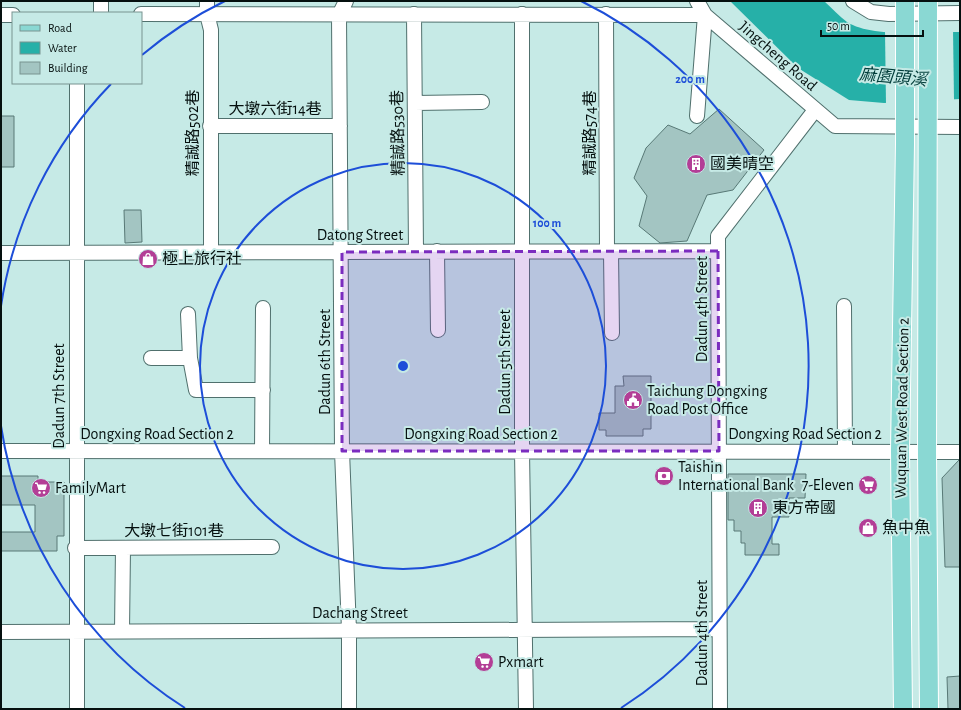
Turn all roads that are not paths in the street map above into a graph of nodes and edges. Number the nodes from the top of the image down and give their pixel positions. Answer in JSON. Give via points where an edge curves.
{"nodes":[{"id":1,"x":101,"y":1,"type":"edge"},
{"id":2,"x":346,"y":1,"type":"edge"},
{"id":3,"x":697,"y":1,"type":"edge"},
{"id":4,"x":853,"y":1,"type":"edge"},
{"id":5,"x":207,"y":8,"type":"edge"},
{"id":6,"x":101,"y":12,"type":"edge"},
{"id":7,"x":960,"y":13,"type":"edge"},
{"id":8,"x":142,"y":14,"type":"edge"},
{"id":9,"x":414,"y":14,"type":"junction"},
{"id":10,"x":522,"y":14,"type":"junction"},
{"id":11,"x":606,"y":14,"type":"junction"},
{"id":12,"x":904,"y":14,"type":"edge"},
{"id":13,"x":928,"y":14,"type":"edge"},
{"id":14,"x":1,"y":15,"type":"edge"},
{"id":15,"x":12,"y":15,"type":"edge"},
{"id":16,"x":339,"y":15,"type":"junction"},
{"id":17,"x":705,"y":16,"type":"junction"},
{"id":18,"x":77,"y":84,"type":"edge"},
{"id":19,"x":482,"y":102,"type":"dead end"},
{"id":20,"x":415,"y":103,"type":"junction"},
{"id":21,"x":815,"y":110,"type":"junction"},
{"id":22,"x":697,"y":116,"type":"dead end"},
{"id":23,"x":210,"y":126,"type":"junction"},
{"id":24,"x":340,"y":126,"type":"junction"},
{"id":25,"x":929,"y":127,"type":"junction"},
{"id":26,"x":960,"y":127,"type":"edge"},
{"id":27,"x":905,"y":128,"type":"junction"},
{"id":28,"x":437,"y":251,"type":"junction"},
{"id":29,"x":522,"y":251,"type":"junction"},
{"id":30,"x":609,"y":251,"type":"junction"},
{"id":31,"x":718,"y":251,"type":"junction"},
{"id":32,"x":1,"y":252,"type":"edge"},
{"id":33,"x":211,"y":252,"type":"junction"},
{"id":34,"x":342,"y":252,"type":"junction"},
{"id":35,"x":416,"y":252,"type":"junction"},
{"id":36,"x":76,"y":253,"type":"junction"},
{"id":37,"x":844,"y":306,"type":"dead end"},
{"id":38,"x":263,"y":308,"type":"dead end"},
{"id":39,"x":188,"y":314,"type":"dead end"},
{"id":40,"x":438,"y":330,"type":"dead end"},
{"id":41,"x":612,"y":333,"type":"dead end"},
{"id":42,"x":151,"y":358,"type":"dead end"},
{"id":43,"x":190,"y":358,"type":"junction"},
{"id":44,"x":263,"y":390,"type":"junction"},
{"id":45,"x":1,"y":451,"type":"edge"},
{"id":46,"x":76,"y":451,"type":"junction"},
{"id":47,"x":262,"y":451,"type":"junction"},
{"id":48,"x":342,"y":451,"type":"junction"},
{"id":49,"x":522,"y":451,"type":"junction"},
{"id":50,"x":719,"y":451,"type":"junction"},
{"id":51,"x":845,"y":451,"type":"junction"},
{"id":52,"x":900,"y":452,"type":"junction"},
{"id":53,"x":927,"y":452,"type":"junction"},
{"id":54,"x":960,"y":452,"type":"edge"},
{"id":55,"x":272,"y":547,"type":"dead end"},
{"id":56,"x":76,"y":548,"type":"junction"},
{"id":57,"x":123,"y":548,"type":"junction"},
{"id":58,"x":350,"y":630,"type":"junction"},
{"id":59,"x":525,"y":630,"type":"junction"},
{"id":60,"x":719,"y":630,"type":"junction"},
{"id":61,"x":122,"y":631,"type":"junction"},
{"id":62,"x":1,"y":632,"type":"edge"},
{"id":63,"x":76,"y":632,"type":"junction"},
{"id":64,"x":77,"y":709,"type":"edge"},
{"id":65,"x":350,"y":709,"type":"edge"},
{"id":66,"x":526,"y":709,"type":"edge"},
{"id":67,"x":720,"y":709,"type":"edge"},
{"id":68,"x":903,"y":709,"type":"edge"},
{"id":69,"x":929,"y":709,"type":"edge"}],
"edges":[{"from":1,"to":6,"type":"street"},
{"from":2,"to":16,"type":"street"},
{"from":3,"to":17,"type":"street"},
{"from":4,"to":12,"type":"street","via":[[870,12]]},
{"from":5,"to":8,"type":"street"},
{"from":5,"to":16,"type":"street"},
{"from":5,"to":23,"type":"street","name":"精誠路502巷","via":[[211,30]]},
{"from":7,"to":13,"type":"street"},
{"from":9,"to":10,"type":"street"},
{"from":9,"to":16,"type":"street"},
{"from":9,"to":20,"type":"street","name":"精誠路530巷"},
{"from":10,"to":11,"type":"street"},
{"from":10,"to":29,"type":"street","name":"Dadun 5th Street"},
{"from":11,"to":17,"type":"street"},
{"from":11,"to":30,"type":"street","name":"精誠路574巷"},
{"from":12,"to":13,"type":"street"},
{"from":12,"to":27,"type":"main road","name":"Wuquan West Road Section 2"},
{"from":13,"to":25,"type":"main road","name":"Wuquan West Road Section 2"},
{"from":14,"to":15,"type":"street"},
{"from":16,"to":24,"type":"street","name":"Dadun 6th Street"},
{"from":17,"to":21,"type":"street","name":"Jingcheng Road"},
{"from":17,"to":22,"type":"street"},
{"from":18,"to":36,"type":"street","name":"Dadun 7th Street"},
{"from":19,"to":20,"type":"street"},
{"from":20,"to":35,"type":"street","name":"精誠路530巷"},
{"from":21,"to":27,"type":"street","name":"Jingcheng Road","via":[[835,126]]},
{"from":21,"to":31,"type":"street","name":"Dadun 4th Street","via":[[718,236]]},
{"from":23,"to":24,"type":"street","name":"大墩六街14巷"},
{"from":23,"to":33,"type":"street","name":"精誠路502巷"},
{"from":24,"to":34,"type":"street","name":"Dadun 6th Street"},
{"from":25,"to":26,"type":"street","name":"Jingcheng Road"},
{"from":25,"to":27,"type":"street","name":"Jingcheng Road"},
{"from":25,"to":53,"type":"main road","name":"Wuquan West Road Section 2"},
{"from":27,"to":52,"type":"main road","name":"Wuquan West Road Section 2"},
{"from":28,"to":29,"type":"street","name":"Datong Street"},
{"from":28,"to":35,"type":"street","name":"Datong Street"},
{"from":28,"to":40,"type":"street"},
{"from":29,"to":30,"type":"street","name":"Datong Street"},
{"from":29,"to":49,"type":"street","name":"Dadun 5th Street"},
{"from":30,"to":31,"type":"street","name":"Datong Street"},
{"from":30,"to":41,"type":"street","name":"精誠路574巷"},
{"from":31,"to":50,"type":"street","name":"Dadun 4th Street"},
{"from":32,"to":36,"type":"street","name":"Datong Street"},
{"from":33,"to":34,"type":"street","name":"Datong Street"},
{"from":33,"to":36,"type":"street","name":"Datong Street"},
{"from":34,"to":35,"type":"street","name":"Datong Street"},
{"from":34,"to":48,"type":"street","name":"Dadun 6th Street"},
{"from":36,"to":46,"type":"street","name":"Dadun 7th Street"},
{"from":37,"to":51,"type":"street"},
{"from":38,"to":44,"type":"street"},
{"from":39,"to":43,"type":"street"},
{"from":42,"to":43,"type":"street"},
{"from":43,"to":44,"type":"street","via":[[196,390]]},
{"from":44,"to":47,"type":"street"},
{"from":45,"to":46,"type":"street","name":"Dongxing Road Section 2"},
{"from":46,"to":47,"type":"street","name":"Dongxing Road Section 2"},
{"from":46,"to":56,"type":"street","name":"Dadun 7th Street"},
{"from":47,"to":48,"type":"street","name":"Dongxing Road Section 2"},
{"from":48,"to":49,"type":"street","name":"Dongxing Road Section 2"},
{"from":48,"to":58,"type":"street","name":"Dadun 6th Street"},
{"from":49,"to":50,"type":"street","name":"Dongxing Road Section 2"},
{"from":49,"to":59,"type":"street","name":"Dadun 5th Street"},
{"from":50,"to":51,"type":"street","name":"Dongxing Road Section 2"},
{"from":50,"to":60,"type":"street","name":"Dadun 4th Street"},
{"from":51,"to":52,"type":"street","name":"Dongxing Road Section 2"},
{"from":52,"to":53,"type":"street","name":"Dongxing Road Section 2"},
{"from":52,"to":68,"type":"main road","name":"Wuquan West Road Section 2"},
{"from":53,"to":54,"type":"street","name":"Dongxing Road Section 2"},
{"from":53,"to":69,"type":"main road","name":"Wuquan West Road Section 2"},
{"from":55,"to":57,"type":"street","name":"大墩七街101巷"},
{"from":56,"to":57,"type":"street","name":"大墩七街101巷"},
{"from":56,"to":63,"type":"street","name":"Dadun 7th Street"},
{"from":57,"to":61,"type":"street"},
{"from":58,"to":59,"type":"street","name":"Dachang Street"},
{"from":58,"to":61,"type":"street","name":"Dachang Street"},
{"from":58,"to":65,"type":"street","name":"Dadun 6th Street"},
{"from":59,"to":60,"type":"street","name":"Dachang Street"},
{"from":59,"to":66,"type":"street","name":"Dadun 5th Street"},
{"from":60,"to":67,"type":"street","name":"Dadun 4th Street"},
{"from":61,"to":63,"type":"street","name":"Dachang Street"},
{"from":62,"to":63,"type":"street","name":"Dachang Street"},
{"from":63,"to":64,"type":"street","name":"Dadun 7th Street"}]}
